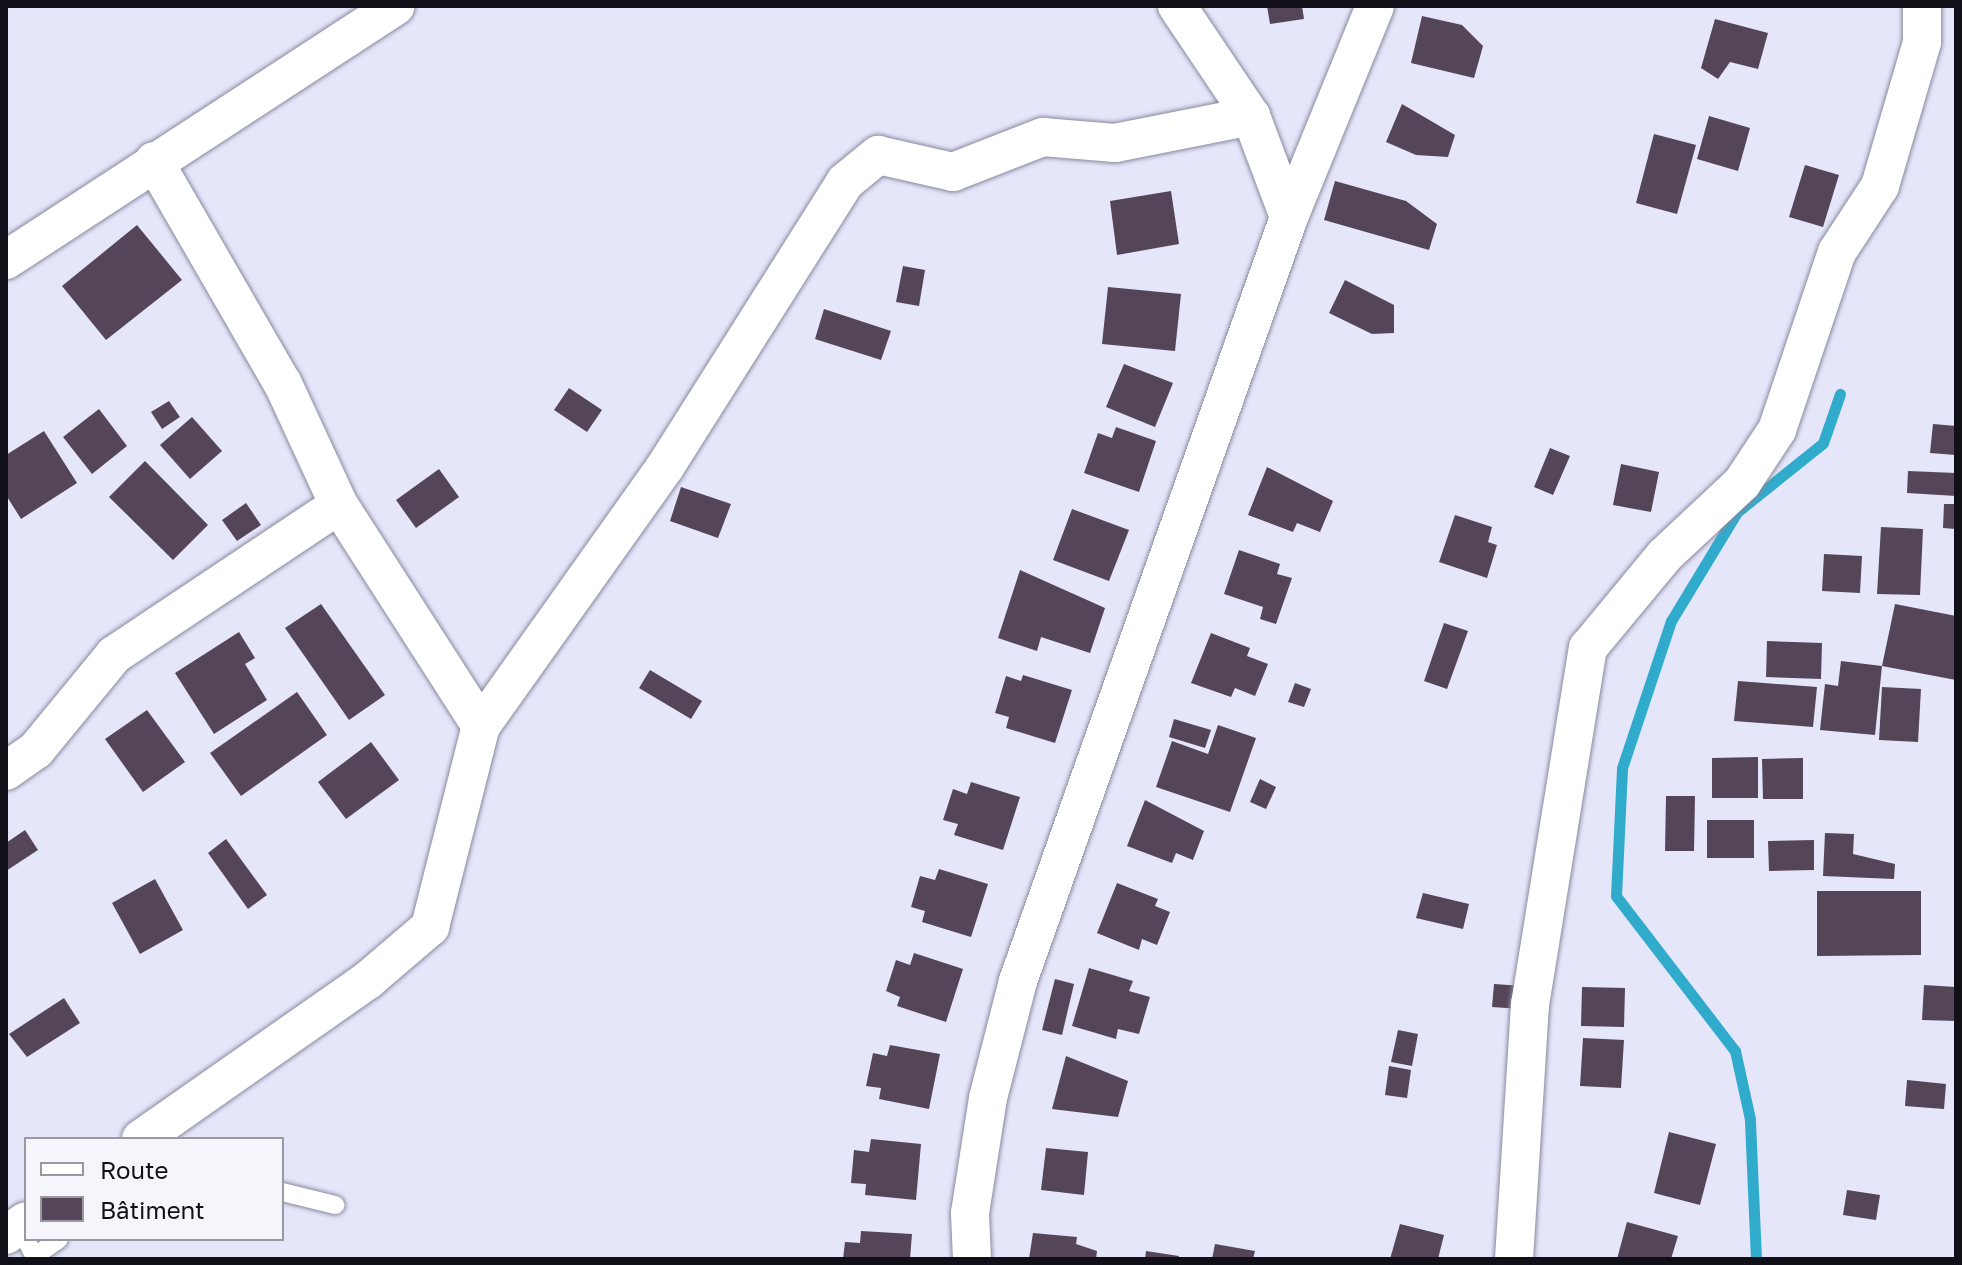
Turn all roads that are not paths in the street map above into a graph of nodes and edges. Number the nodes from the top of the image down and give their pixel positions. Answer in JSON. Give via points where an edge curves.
{"nodes":[{"id":1,"x":395,"y":6,"type":"edge"},
{"id":2,"x":1177,"y":6,"type":"edge"},
{"id":3,"x":1375,"y":6,"type":"edge"},
{"id":4,"x":1922,"y":6,"type":"edge"},
{"id":5,"x":1251,"y":116,"type":"junction"},
{"id":6,"x":154,"y":161,"type":"junction"},
{"id":7,"x":1289,"y":217,"type":"junction"},
{"id":8,"x":6,"y":260,"type":"edge"},
{"id":9,"x":339,"y":505,"type":"junction"},
{"id":10,"x":481,"y":726,"type":"junction"},
{"id":11,"x":6,"y":771,"type":"edge"},
{"id":12,"x":144,"y":1137,"type":"edge"},
{"id":13,"x":284,"y":1192,"type":"edge"},
{"id":14,"x":335,"y":1205,"type":"dead end"},
{"id":15,"x":972,"y":1259,"type":"edge"},
{"id":16,"x":1514,"y":1259,"type":"edge"}],
"edges":[{"from":1,"to":6,"type":"street"},
{"from":2,"to":5,"type":"street"},
{"from":3,"to":7,"type":"street"},
{"from":4,"to":16,"type":"street","via":[[1922,42],[1880,186],[1837,252],[1777,430],[1742,483],[1664,556],[1588,648],[1530,1005]]},
{"from":5,"to":7,"type":"street"},
{"from":5,"to":10,"type":"street","via":[[1115,143],[1043,137],[953,172],[878,155],[845,182],[665,467]]},
{"from":6,"to":8,"type":"street"},
{"from":6,"to":9,"type":"street","via":[[283,384]]},
{"from":7,"to":15,"type":"street","via":[[1018,981],[986,1112],[970,1213]]},
{"from":9,"to":10,"type":"street"},
{"from":9,"to":11,"type":"street","via":[[114,655],[36,750]]},
{"from":10,"to":12,"type":"street","via":[[430,927],[368,980]]},
{"from":13,"to":14,"type":"lane"}]}
